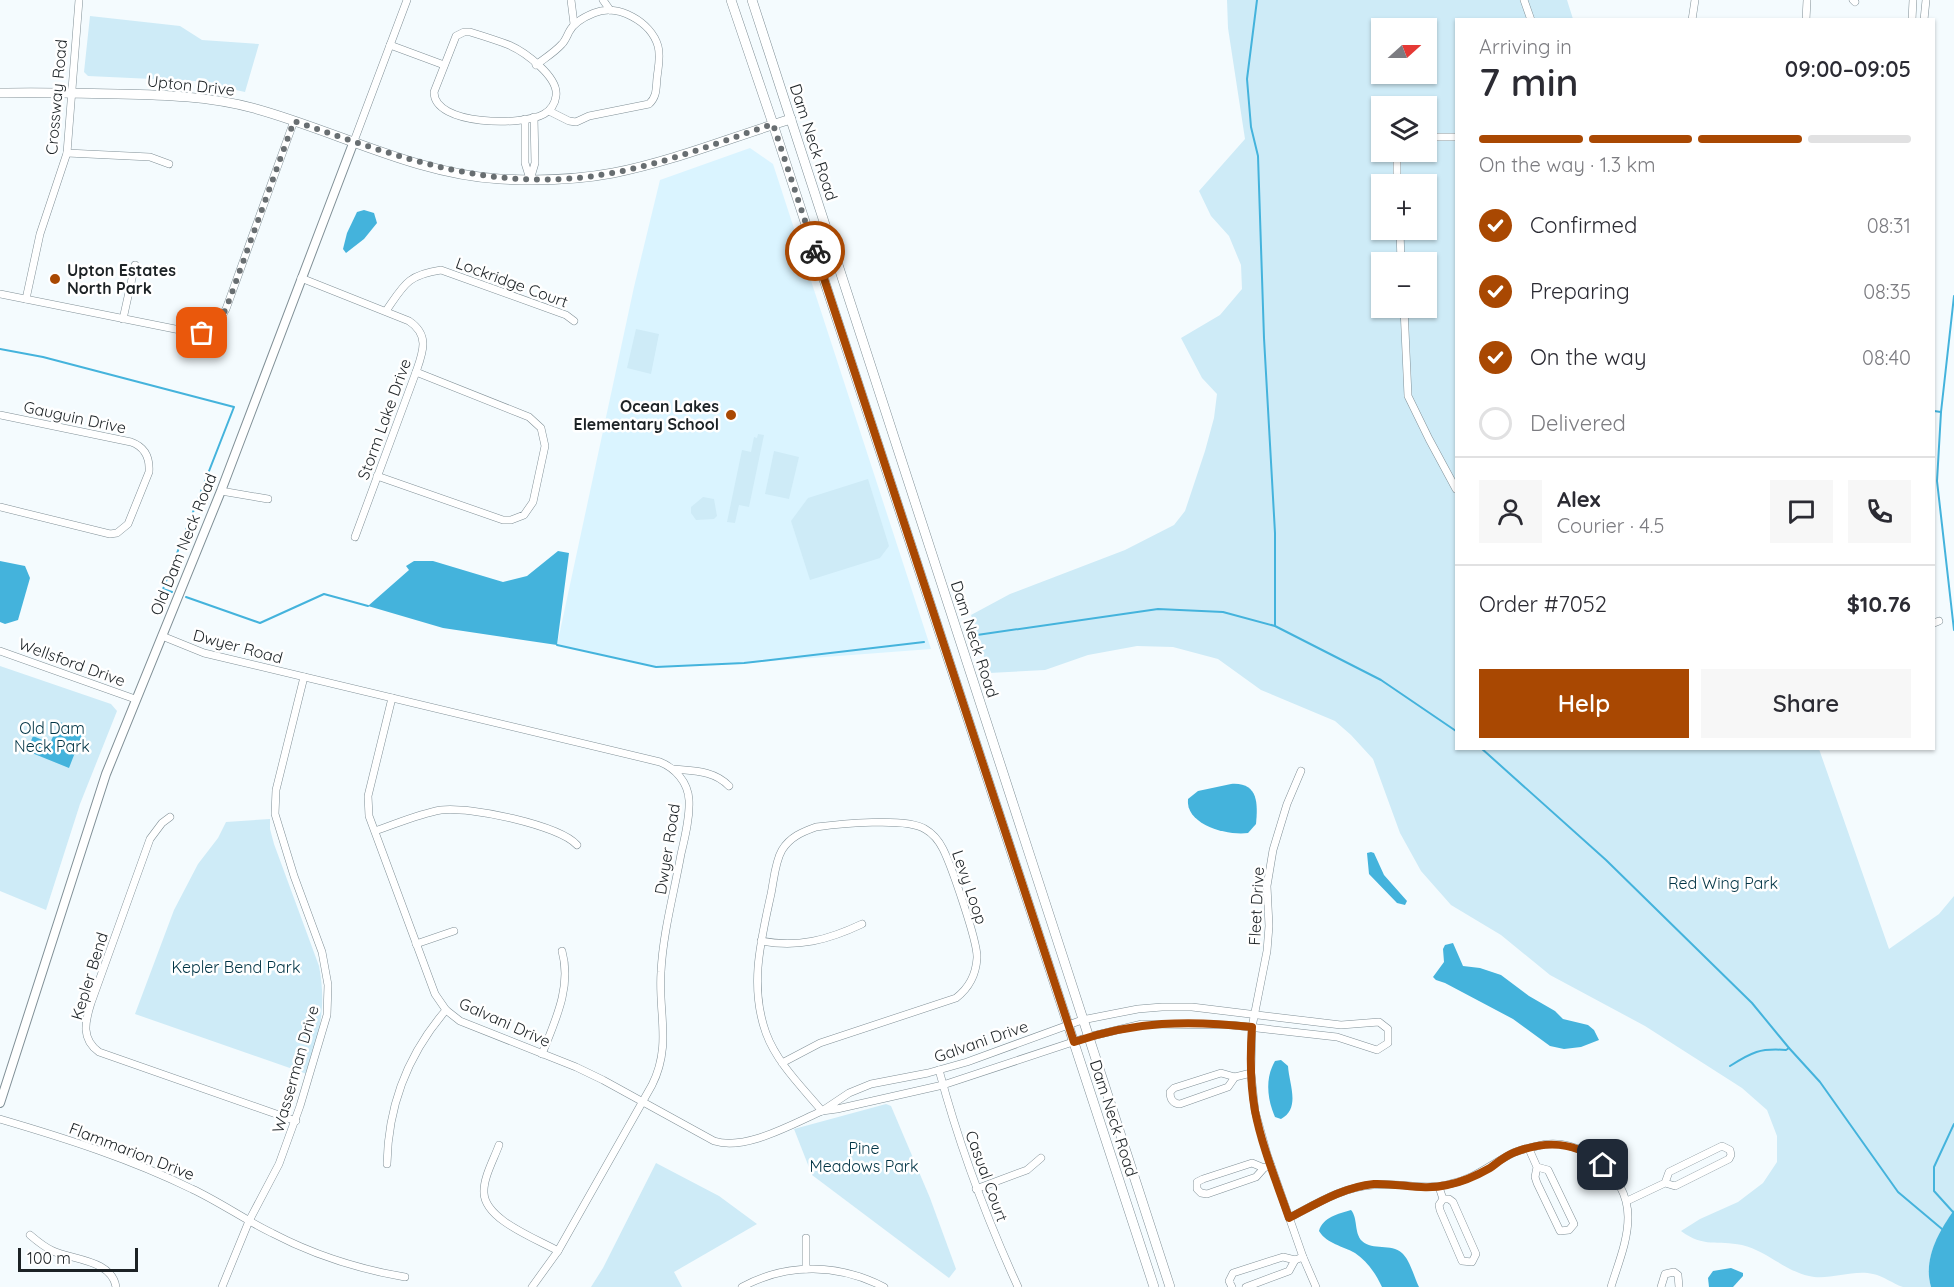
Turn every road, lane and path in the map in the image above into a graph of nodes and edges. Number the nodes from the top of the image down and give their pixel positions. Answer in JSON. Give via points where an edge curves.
{"nodes":[{"id":1,"x":79,"y":0,"type":"edge"},
{"id":2,"x":407,"y":0,"type":"edge"},
{"id":3,"x":571,"y":0,"type":"edge"},
{"id":4,"x":603,"y":0,"type":"edge"},
{"id":5,"x":730,"y":0,"type":"edge"},
{"id":6,"x":752,"y":0,"type":"edge"},
{"id":7,"x":1524,"y":0,"type":"edge"},
{"id":8,"x":1695,"y":0,"type":"edge"},
{"id":9,"x":1807,"y":0,"type":"edge"},
{"id":10,"x":1913,"y":0,"type":"edge"},
{"id":11,"x":1926,"y":0,"type":"edge"},
{"id":12,"x":610,"y":10,"type":"junction"},
{"id":13,"x":1912,"y":16,"type":"edge"},
{"id":14,"x":1924,"y":16,"type":"edge"},
{"id":15,"x":1531,"y":18,"type":"edge"},
{"id":16,"x":1692,"y":18,"type":"edge"},
{"id":17,"x":1806,"y":18,"type":"edge"},
{"id":18,"x":574,"y":24,"type":"junction"},
{"id":19,"x":390,"y":45,"type":"junction"},
{"id":20,"x":444,"y":65,"type":"junction"},
{"id":21,"x":536,"y":65,"type":"junction"},
{"id":22,"x":71,"y":92,"type":"junction"},
{"id":23,"x":0,"y":93,"type":"edge"},
{"id":24,"x":549,"y":111,"type":"junction"},
{"id":25,"x":534,"y":117,"type":"junction"},
{"id":26,"x":525,"y":119,"type":"junction"},
{"id":27,"x":791,"y":119,"type":"junction"},
{"id":28,"x":294,"y":121,"type":"junction"},
{"id":29,"x":773,"y":124,"type":"junction"},
{"id":30,"x":1437,"y":137,"type":"edge"},
{"id":31,"x":1455,"y":137,"type":"edge"},
{"id":32,"x":354,"y":141,"type":"junction"},
{"id":33,"x":67,"y":153,"type":"junction"},
{"id":34,"x":170,"y":164,"type":"dead end"},
{"id":35,"x":530,"y":180,"type":"junction"},
{"id":36,"x":135,"y":265,"type":"dead end"},
{"id":37,"x":301,"y":278,"type":"junction"},
{"id":38,"x":0,"y":294,"type":"edge"},
{"id":39,"x":26,"y":299,"type":"junction"},
{"id":40,"x":386,"y":311,"type":"junction"},
{"id":41,"x":1404,"y":318,"type":"edge"},
{"id":42,"x":123,"y":319,"type":"junction"},
{"id":43,"x":574,"y":321,"type":"dead end"},
{"id":44,"x":416,"y":372,"type":"junction"},
{"id":45,"x":886,"y":410,"type":"junction"},
{"id":46,"x":0,"y":415,"type":"edge"},
{"id":47,"x":868,"y":415,"type":"junction"},
{"id":48,"x":377,"y":476,"type":"junction"},
{"id":49,"x":1455,"y":487,"type":"edge"},
{"id":50,"x":221,"y":491,"type":"junction"},
{"id":51,"x":268,"y":499,"type":"dead end"},
{"id":52,"x":0,"y":507,"type":"edge"},
{"id":53,"x":355,"y":537,"type":"dead end"},
{"id":54,"x":162,"y":636,"type":"junction"},
{"id":55,"x":0,"y":651,"type":"edge"},
{"id":56,"x":304,"y":677,"type":"junction"},
{"id":57,"x":392,"y":698,"type":"junction"},
{"id":58,"x":135,"y":699,"type":"junction"},
{"id":59,"x":674,"y":769,"type":"junction"},
{"id":60,"x":1301,"y":771,"type":"dead end"},
{"id":61,"x":729,"y":786,"type":"dead end"},
{"id":62,"x":170,"y":817,"type":"dead end"},
{"id":63,"x":375,"y":831,"type":"junction"},
{"id":64,"x":577,"y":845,"type":"dead end"},
{"id":65,"x":862,"y":924,"type":"dead end"},
{"id":66,"x":454,"y":931,"type":"dead end"},
{"id":67,"x":761,"y":941,"type":"junction"},
{"id":68,"x":416,"y":944,"type":"junction"},
{"id":69,"x":562,"y":951,"type":"dead end"},
{"id":70,"x":446,"y":1010,"type":"junction"},
{"id":71,"x":1254,"y":1014,"type":"junction"},
{"id":72,"x":1082,"y":1020,"type":"junction"},
{"id":73,"x":1068,"y":1025,"type":"junction"},
{"id":74,"x":1252,"y":1027,"type":"junction"},
{"id":75,"x":1088,"y":1036,"type":"junction"},
{"id":76,"x":1074,"y":1042,"type":"junction"},
{"id":77,"x":542,"y":1054,"type":"junction"},
{"id":78,"x":782,"y":1063,"type":"junction"},
{"id":79,"x":939,"y":1070,"type":"junction"},
{"id":80,"x":1251,"y":1073,"type":"junction"},
{"id":81,"x":1235,"y":1077,"type":"junction"},
{"id":82,"x":943,"y":1084,"type":"junction"},
{"id":83,"x":642,"y":1102,"type":"junction"},
{"id":84,"x":0,"y":1103,"type":"edge"},
{"id":85,"x":822,"y":1111,"type":"junction"},
{"id":86,"x":0,"y":1119,"type":"edge"},
{"id":87,"x":296,"y":1121,"type":"junction"},
{"id":88,"x":498,"y":1145,"type":"dead end"},
{"id":89,"x":1529,"y":1149,"type":"junction"},
{"id":90,"x":1041,"y":1158,"type":"dead end"},
{"id":91,"x":387,"y":1164,"type":"dead end"},
{"id":92,"x":1267,"y":1166,"type":"junction"},
{"id":93,"x":1537,"y":1167,"type":"junction"},
{"id":94,"x":1665,"y":1183,"type":"junction"},
{"id":95,"x":1439,"y":1187,"type":"junction"},
{"id":96,"x":976,"y":1189,"type":"junction"},
{"id":97,"x":1443,"y":1199,"type":"junction"},
{"id":98,"x":1627,"y":1201,"type":"junction"},
{"id":99,"x":1289,"y":1218,"type":"junction"},
{"id":100,"x":249,"y":1221,"type":"junction"},
{"id":101,"x":30,"y":1234,"type":"dead end"},
{"id":102,"x":806,"y":1238,"type":"dead end"},
{"id":103,"x":558,"y":1251,"type":"junction"},
{"id":104,"x":1299,"y":1258,"type":"junction"},
{"id":105,"x":806,"y":1269,"type":"junction"},
{"id":106,"x":405,"y":1277,"type":"dead end"},
{"id":107,"x":116,"y":1287,"type":"edge"},
{"id":108,"x":222,"y":1287,"type":"edge"},
{"id":109,"x":532,"y":1287,"type":"edge"},
{"id":110,"x":742,"y":1287,"type":"edge"},
{"id":111,"x":884,"y":1287,"type":"edge"},
{"id":112,"x":1018,"y":1287,"type":"edge"},
{"id":113,"x":1154,"y":1287,"type":"edge"},
{"id":114,"x":1170,"y":1287,"type":"edge"},
{"id":115,"x":1232,"y":1287,"type":"edge"},
{"id":116,"x":1246,"y":1287,"type":"edge"},
{"id":117,"x":1316,"y":1287,"type":"edge"},
{"id":118,"x":1611,"y":1287,"type":"edge"},
{"id":119,"x":1661,"y":1287,"type":"edge"},
{"id":120,"x":1679,"y":1287,"type":"edge"}],
"edges":[{"from":1,"to":22,"type":"street","name":"Crossway Road"},
{"from":2,"to":19,"type":"street","name":"Old Dam Neck Road"},
{"from":3,"to":18,"type":"street"},
{"from":4,"to":12,"type":"street"},
{"from":5,"to":29,"type":"main road","name":"Dam Neck Road"},
{"from":6,"to":27,"type":"main road","name":"Dam Neck Road"},
{"from":7,"to":15,"type":"street"},
{"from":8,"to":16,"type":"street"},
{"from":9,"to":17,"type":"street"},
{"from":10,"to":13,"type":"street"},
{"from":11,"to":14,"type":"street"},
{"from":12,"to":18,"type":"street","via":[[595,12]]},
{"from":12,"to":24,"type":"street","via":[[635,19],[656,40],[660,57],[653,100],[644,106],[576,122]]},
{"from":13,"to":14,"type":"street"},
{"from":18,"to":21,"type":"street","via":[[562,45]]},
{"from":19,"to":20,"type":"street"},
{"from":19,"to":32,"type":"street","name":"Old Dam Neck Road"},
{"from":20,"to":21,"type":"street","via":[[456,36],[470,32],[510,46]]},
{"from":20,"to":26,"type":"street","via":[[434,93],[441,108],[474,120]]},
{"from":21,"to":24,"type":"street","via":[[556,86],[556,100]]},
{"from":22,"to":23,"type":"main road","name":"Upton Drive"},
{"from":22,"to":28,"type":"main road","name":"Upton Drive","via":[[205,98]]},
{"from":22,"to":33,"type":"street","name":"Crossway Road"},
{"from":24,"to":25,"type":"street"},
{"from":25,"to":26,"type":"street"},
{"from":25,"to":35,"type":"street","via":[[535,163]]},
{"from":26,"to":35,"type":"street","via":[[525,163]]},
{"from":27,"to":29,"type":"main road","name":"Upton Drive"},
{"from":27,"to":45,"type":"main road","name":"Dam Neck Road"},
{"from":28,"to":32,"type":"main road","name":"Upton Drive"},
{"from":28,"to":42,"type":"street","via":[[226,309],[215,326],[195,333]]},
{"from":29,"to":35,"type":"main road","name":"Upton Drive","via":[[641,167],[583,178]]},
{"from":29,"to":47,"type":"main road","name":"Dam Neck Road"},
{"from":30,"to":31,"type":"street"},
{"from":32,"to":35,"type":"main road","name":"Upton Drive","via":[[438,168],[498,179]]},
{"from":32,"to":37,"type":"street","name":"Old Dam Neck Road"},
{"from":33,"to":34,"type":"street","via":[[150,157]]},
{"from":33,"to":39,"type":"street","name":"Crossway Road","via":[[40,234]]},
{"from":36,"to":42,"type":"street"},
{"from":37,"to":40,"type":"street","name":"Storm Lake Drive"},
{"from":37,"to":50,"type":"street","name":"Old Dam Neck Road"},
{"from":38,"to":39,"type":"street"},
{"from":39,"to":42,"type":"street"},
{"from":40,"to":43,"type":"street","name":"Lockridge Court","via":[[405,283],[423,272],[441,270]]},
{"from":40,"to":44,"type":"street","name":"Storm Lake Drive","via":[[410,321],[422,335],[424,346]]},
{"from":41,"to":49,"type":"street","via":[[1408,396]]},
{"from":44,"to":48,"type":"street","name":"Storm Lake Drive"},
{"from":44,"to":48,"type":"street","via":[[536,423],[546,446],[533,502],[524,515],[503,520]]},
{"from":45,"to":47,"type":"main road"},
{"from":45,"to":72,"type":"main road","name":"Dam Neck Road"},
{"from":46,"to":52,"type":"street","name":"Gauguin Drive","via":[[136,444],[145,452],[150,465],[128,524],[117,533],[102,534]]},
{"from":47,"to":73,"type":"main road","name":"Dam Neck Road"},
{"from":48,"to":53,"type":"street","name":"Storm Lake Drive"},
{"from":50,"to":51,"type":"street"},
{"from":50,"to":54,"type":"street","name":"Old Dam Neck Road"},
{"from":54,"to":56,"type":"street","name":"Dwyer Road","via":[[204,653]]},
{"from":54,"to":58,"type":"street","name":"Old Dam Neck Road"},
{"from":55,"to":58,"type":"street","name":"Wellsford Drive"},
{"from":56,"to":57,"type":"street","name":"Dwyer Road"},
{"from":56,"to":87,"type":"street","name":"Wasserman Drive","via":[[276,790],[275,814],[322,952],[328,998],[327,1015]]},
{"from":57,"to":59,"type":"street","name":"Dwyer Road","via":[[660,762]]},
{"from":57,"to":63,"type":"street","name":"Galvani Drive","via":[[368,796]]},
{"from":58,"to":84,"type":"street","name":"Old Dam Neck Road","via":[[106,774]]},
{"from":59,"to":61,"type":"street","via":[[711,774]]},
{"from":59,"to":83,"type":"street","name":"Dwyer Road","via":[[685,784],[689,800],[663,947],[660,987],[664,1051],[657,1076]]},
{"from":60,"to":71,"type":"street","name":"Fleet Drive","via":[[1273,850],[1267,886],[1267,951]]},
{"from":62,"to":87,"type":"street","name":"Kepler Bend","via":[[150,838],[87,1015],[86,1036],[99,1052]]},
{"from":63,"to":64,"type":"street","via":[[429,813],[472,810],[561,833]]},
{"from":63,"to":68,"type":"street","name":"Galvani Drive"},
{"from":65,"to":67,"type":"street","via":[[806,944]]},
{"from":66,"to":68,"type":"street"},
{"from":67,"to":78,"type":"street","name":"Levy Loop","via":[[758,1003],[766,1034]]},
{"from":67,"to":78,"type":"street","name":"Levy Loop","via":[[778,858],[791,839],[816,827],[899,821],[924,828],[944,851],[976,945],[973,977],[956,998],[820,1043]]},
{"from":68,"to":70,"type":"street","name":"Galvani Drive","via":[[435,994]]},
{"from":69,"to":77,"type":"street","via":[[566,969],[563,996]]},
{"from":70,"to":77,"type":"street","name":"Galvani Drive","via":[[460,1021]]},
{"from":70,"to":91,"type":"street","via":[[427,1034],[402,1082],[391,1117]]},
{"from":71,"to":72,"type":"street","name":"Galvani Drive","via":[[1162,1007]]},
{"from":71,"to":74,"type":"street","name":"Fleet Drive"},
{"from":71,"to":74,"type":"street","name":"Galvani Drive","via":[[1341,1025],[1378,1022],[1388,1029],[1388,1043],[1377,1050],[1340,1037]]},
{"from":72,"to":73,"type":"street","name":"Galvani Drive"},
{"from":72,"to":75,"type":"main road","name":"Dam Neck Road"},
{"from":73,"to":76,"type":"main road","name":"Dam Neck Road"},
{"from":73,"to":79,"type":"street","name":"Galvani Drive"},
{"from":74,"to":75,"type":"street","name":"Galvani Drive","via":[[1142,1024]]},
{"from":74,"to":80,"type":"street","name":"Fleet Drive"},
{"from":75,"to":76,"type":"street","name":"Galvani Drive"},
{"from":75,"to":114,"type":"main road","name":"Dam Neck Road"},
{"from":76,"to":82,"type":"street","name":"Galvani Drive"},
{"from":76,"to":113,"type":"main road","name":"Dam Neck Road"},
{"from":77,"to":83,"type":"street","name":"Galvani Drive","via":[[585,1071]]},
{"from":78,"to":85,"type":"street","name":"Levy Loop"},
{"from":79,"to":82,"type":"street","name":"Casual Court"},
{"from":79,"to":85,"type":"street","name":"Galvani Drive","via":[[862,1087]]},
{"from":80,"to":81,"type":"street"},
{"from":80,"to":92,"type":"street","name":"Fleet Drive"},
{"from":81,"to":81,"type":"street","via":[[1216,1074],[1174,1088],[1171,1098],[1180,1104],[1225,1089]]},
{"from":82,"to":85,"type":"street","name":"Galvani Drive"},
{"from":82,"to":96,"type":"street","name":"Casual Court"},
{"from":83,"to":85,"type":"street","name":"Galvani Drive","via":[[714,1141],[731,1144],[748,1142]]},
{"from":83,"to":103,"type":"street","name":"Dwyer Road"},
{"from":86,"to":100,"type":"street","name":"Flammarion Drive","via":[[160,1174]]},
{"from":87,"to":100,"type":"street","name":"Wasserman Drive"},
{"from":88,"to":103,"type":"street","via":[[485,1185],[488,1208],[502,1221]]},
{"from":89,"to":93,"type":"street"},
{"from":89,"to":95,"type":"street","via":[[1512,1153],[1472,1178]]},
{"from":89,"to":98,"type":"street","via":[[1553,1144],[1587,1152],[1611,1172]]},
{"from":90,"to":96,"type":"street","via":[[1027,1170]]},
{"from":92,"to":92,"type":"street","via":[[1254,1163],[1232,1169],[1199,1180],[1197,1189],[1207,1194],[1256,1177]]},
{"from":92,"to":99,"type":"street","name":"Fleet Drive"},
{"from":93,"to":93,"type":"street","via":[[1535,1178],[1560,1231],[1569,1230],[1574,1224],[1548,1170]]},
{"from":94,"to":94,"type":"street","via":[[1675,1186],[1728,1159],[1730,1150],[1722,1146],[1669,1172]]},
{"from":94,"to":98,"type":"street"},
{"from":95,"to":97,"type":"street"},
{"from":95,"to":99,"type":"street","via":[[1364,1186],[1339,1192]]},
{"from":96,"to":112,"type":"street","name":"Casual Court"},
{"from":97,"to":97,"type":"street","via":[[1440,1210],[1462,1261],[1472,1262],[1476,1254],[1453,1202]]},
{"from":98,"to":118,"type":"street","via":[[1627,1238]]},
{"from":99,"to":104,"type":"street","name":"Fleet Drive"},
{"from":100,"to":106,"type":"street","name":"Flammarion Drive","via":[[331,1259]]},
{"from":100,"to":108,"type":"street","name":"Wasserman Drive"},
{"from":101,"to":107,"type":"street","via":[[50,1250],[104,1268]]},
{"from":102,"to":105,"type":"street"},
{"from":103,"to":109,"type":"street","name":"Dwyer Road"},
{"from":104,"to":115,"type":"street","via":[[1283,1257],[1233,1273],[1229,1281]]},
{"from":104,"to":116,"type":"street","via":[[1289,1270]]},
{"from":104,"to":117,"type":"street","name":"Fleet Drive"},
{"from":105,"to":110,"type":"street","via":[[776,1274]]},
{"from":105,"to":111,"type":"street","via":[[840,1271]]},
{"from":119,"to":120,"type":"street","via":[[1665,1274],[1674,1272]]}]}
